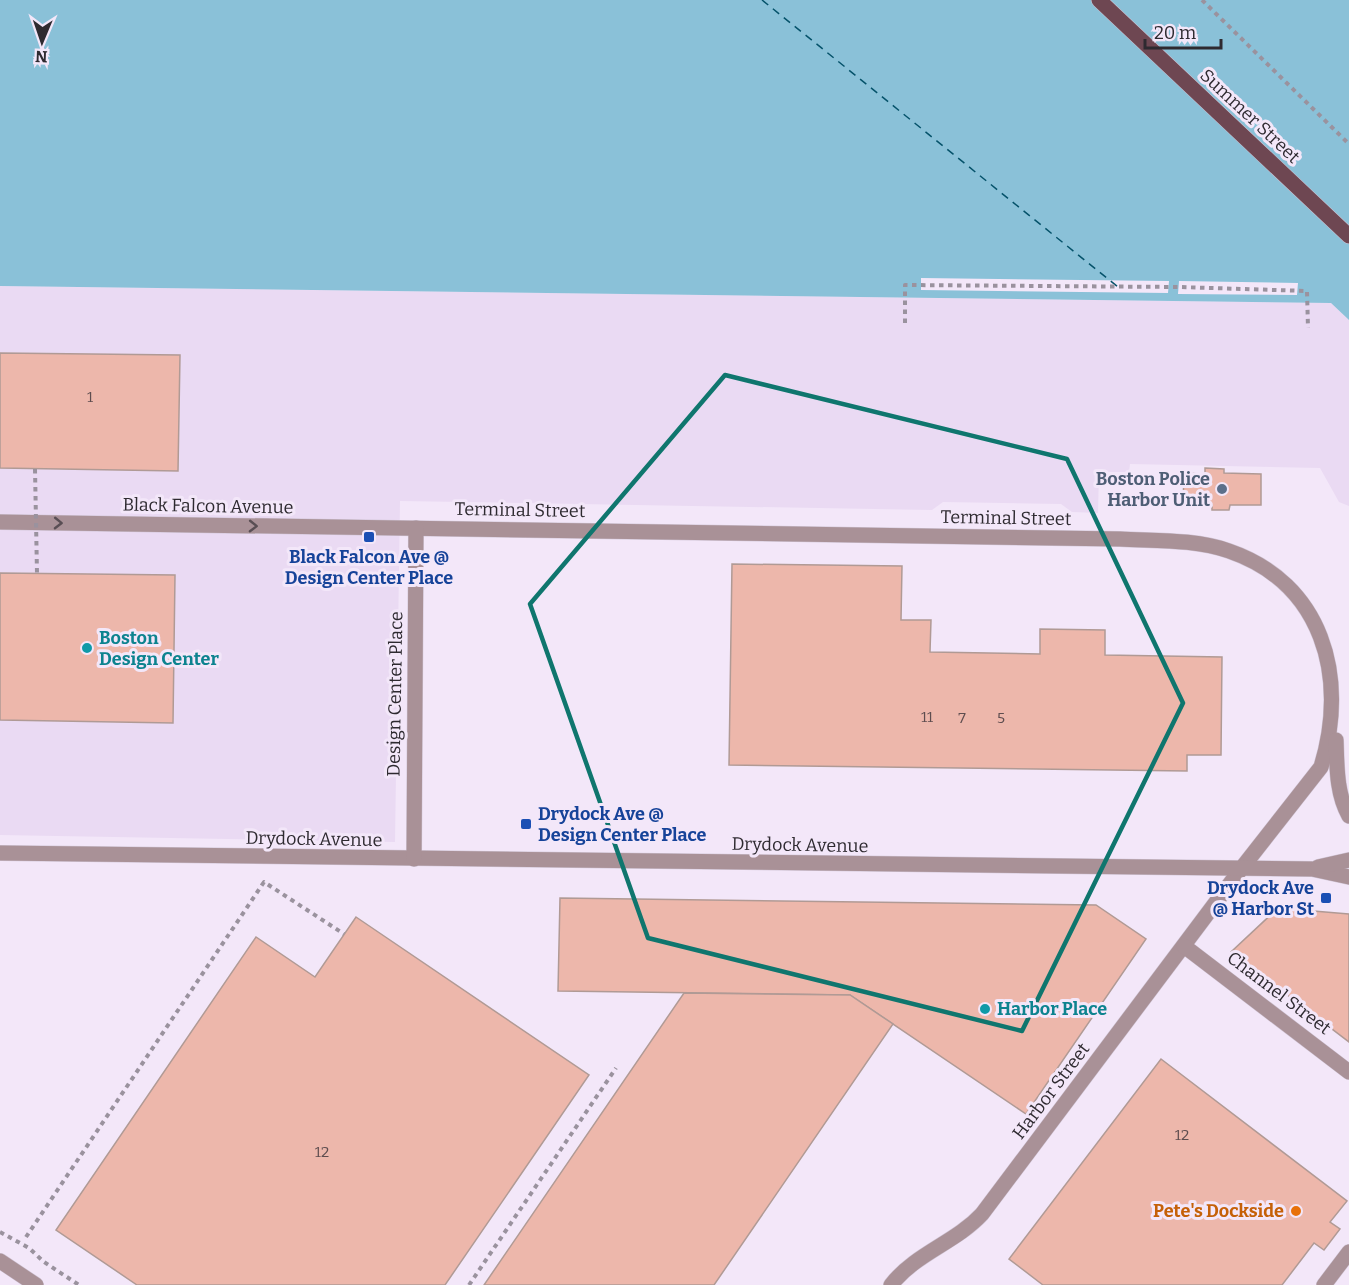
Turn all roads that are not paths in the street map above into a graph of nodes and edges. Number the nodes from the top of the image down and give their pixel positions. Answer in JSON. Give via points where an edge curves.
{"nodes":[{"id":1,"x":1099,"y":0,"type":"edge"},
{"id":2,"x":1349,"y":236,"type":"edge"},
{"id":3,"x":0,"y":522,"type":"edge"},
{"id":4,"x":417,"y":528,"type":"junction"},
{"id":5,"x":1336,"y":732,"type":"junction"},
{"id":6,"x":1349,"y":816,"type":"edge"},
{"id":7,"x":0,"y":854,"type":"edge"},
{"id":8,"x":414,"y":860,"type":"junction"},
{"id":9,"x":1349,"y":860,"type":"edge"},
{"id":10,"x":1241,"y":868,"type":"junction"},
{"id":11,"x":1312,"y":869,"type":"junction"},
{"id":12,"x":1349,"y":876,"type":"edge"},
{"id":13,"x":1184,"y":946,"type":"junction"},
{"id":14,"x":1349,"y":1072,"type":"edge"},
{"id":15,"x":1349,"y":1252,"type":"edge"},
{"id":16,"x":0,"y":1262,"type":"edge"},
{"id":17,"x":36,"y":1285,"type":"edge"},
{"id":18,"x":891,"y":1285,"type":"edge"},
{"id":19,"x":1323,"y":1285,"type":"edge"}],
"edges":[{"from":1,"to":2,"type":"main road","name":"Summer Street"},
{"from":3,"to":4,"type":"street","name":"Black Falcon Avenue","one_way":true},
{"from":4,"to":5,"type":"street","name":"Terminal Street","via":[[1108,539],[1211,546],[1243,556],[1289,582],[1320,619],[1337,668],[1340,701]]},
{"from":4,"to":8,"type":"street","name":"Design Center Place"},
{"from":5,"to":6,"type":"street","via":[[1339,786]]},
{"from":5,"to":10,"type":"street","name":"Terminal Street","via":[[1330,751],[1311,782]]},
{"from":7,"to":8,"type":"street","name":"Drydock Avenue"},
{"from":8,"to":10,"type":"street","name":"Drydock Avenue"},
{"from":9,"to":11,"type":"street","name":"Drydock Avenue"},
{"from":10,"to":11,"type":"street","name":"Drydock Avenue"},
{"from":10,"to":13,"type":"street","name":"Harbor Street"},
{"from":11,"to":12,"type":"street","name":"Drydock Avenue"},
{"from":13,"to":14,"type":"street","name":"Channel Street"},
{"from":13,"to":18,"type":"street","name":"Harbor Street","via":[[982,1214],[958,1236],[909,1264]]},
{"from":15,"to":19,"type":"street"},
{"from":16,"to":17,"type":"street"}]}
